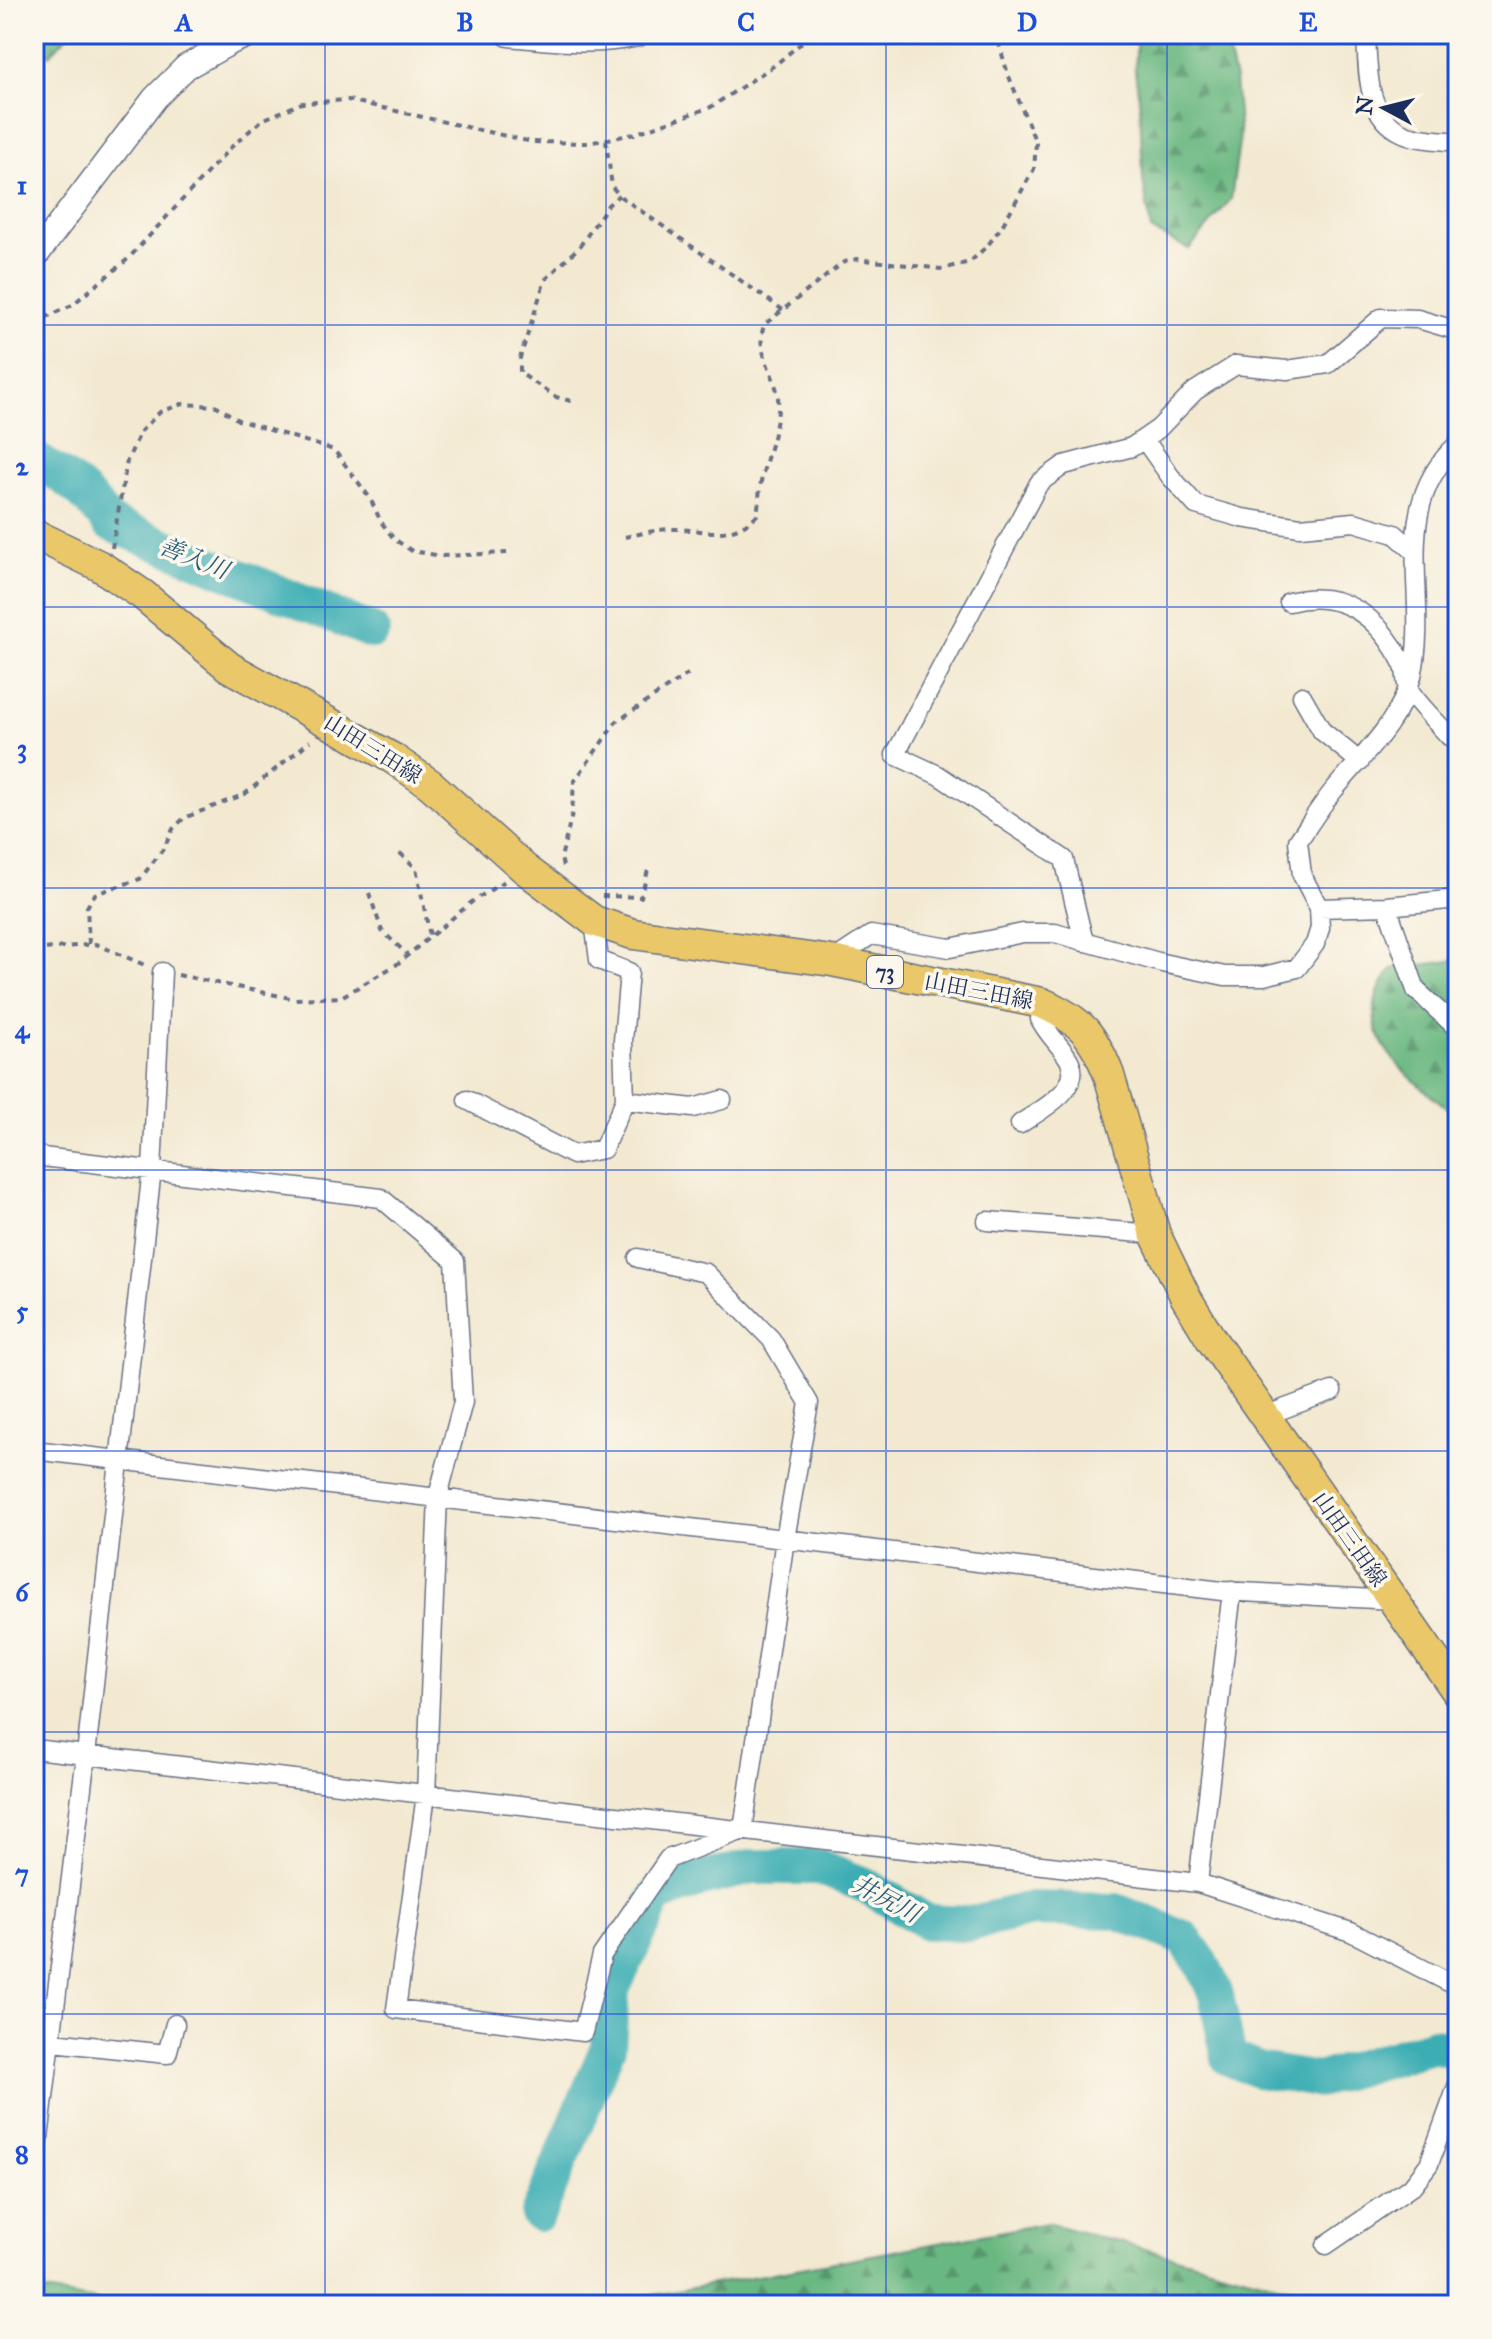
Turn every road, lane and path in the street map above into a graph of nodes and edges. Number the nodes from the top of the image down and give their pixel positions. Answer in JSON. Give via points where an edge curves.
{"nodes":[{"id":1,"x":250,"y":34,"type":"edge"},
{"id":2,"x":509,"y":34,"type":"edge"},
{"id":3,"x":637,"y":34,"type":"edge"},
{"id":4,"x":812,"y":34,"type":"edge"},
{"id":5,"x":996,"y":34,"type":"edge"},
{"id":6,"x":1366,"y":34,"type":"edge"},
{"id":7,"x":606,"y":140,"type":"junction"},
{"id":8,"x":1458,"y":142,"type":"edge"},
{"id":9,"x":619,"y":195,"type":"junction"},
{"id":10,"x":34,"y":258,"type":"edge"},
{"id":11,"x":783,"y":310,"type":"junction"},
{"id":12,"x":34,"y":323,"type":"edge"},
{"id":13,"x":1458,"y":331,"type":"edge"},
{"id":14,"x":571,"y":401,"type":"dead end"},
{"id":15,"x":1144,"y":439,"type":"junction"},
{"id":16,"x":1458,"y":444,"type":"edge"},
{"id":17,"x":34,"y":534,"type":"edge"},
{"id":18,"x":625,"y":537,"type":"dead end"},
{"id":19,"x":1414,"y":551,"type":"junction"},
{"id":20,"x":507,"y":553,"type":"dead end"},
{"id":21,"x":100,"y":566,"type":"junction"},
{"id":22,"x":1289,"y":602,"type":"dead end"},
{"id":23,"x":688,"y":674,"type":"dead end"},
{"id":24,"x":1407,"y":687,"type":"junction"},
{"id":25,"x":1302,"y":696,"type":"dead end"},
{"id":26,"x":329,"y":721,"type":"junction"},
{"id":27,"x":1458,"y":733,"type":"edge"},
{"id":28,"x":1360,"y":762,"type":"junction"},
{"id":29,"x":400,"y":853,"type":"dead end"},
{"id":30,"x":564,"y":871,"type":"dead end"},
{"id":31,"x":369,"y":893,"type":"dead end"},
{"id":32,"x":1458,"y":899,"type":"edge"},
{"id":33,"x":1387,"y":906,"type":"junction"},
{"id":34,"x":1319,"y":908,"type":"junction"},
{"id":35,"x":594,"y":921,"type":"junction"},
{"id":36,"x":430,"y":936,"type":"dead end"},
{"id":37,"x":1084,"y":942,"type":"junction"},
{"id":38,"x":89,"y":944,"type":"junction"},
{"id":39,"x":34,"y":950,"type":"edge"},
{"id":40,"x":832,"y":961,"type":"junction"},
{"id":41,"x":162,"y":972,"type":"junction"},
{"id":42,"x":1042,"y":1003,"type":"junction"},
{"id":43,"x":1458,"y":1029,"type":"edge"},
{"id":44,"x":467,"y":1100,"type":"dead end"},
{"id":45,"x":625,"y":1100,"type":"junction"},
{"id":46,"x":722,"y":1100,"type":"dead end"},
{"id":47,"x":1020,"y":1124,"type":"dead end"},
{"id":48,"x":34,"y":1156,"type":"edge"},
{"id":49,"x":152,"y":1169,"type":"junction"},
{"id":50,"x":987,"y":1221,"type":"dead end"},
{"id":51,"x":1155,"y":1234,"type":"junction"},
{"id":52,"x":638,"y":1258,"type":"dead end"},
{"id":53,"x":1332,"y":1391,"type":"dead end"},
{"id":54,"x":1264,"y":1416,"type":"junction"},
{"id":55,"x":34,"y":1450,"type":"edge"},
{"id":56,"x":118,"y":1461,"type":"junction"},
{"id":57,"x":438,"y":1496,"type":"junction"},
{"id":58,"x":785,"y":1539,"type":"junction"},
{"id":59,"x":1232,"y":1591,"type":"junction"},
{"id":60,"x":1393,"y":1600,"type":"junction"},
{"id":61,"x":1458,"y":1693,"type":"edge"},
{"id":62,"x":34,"y":1749,"type":"edge"},
{"id":63,"x":86,"y":1755,"type":"junction"},
{"id":64,"x":426,"y":1795,"type":"junction"},
{"id":65,"x":743,"y":1830,"type":"junction"},
{"id":66,"x":1198,"y":1883,"type":"junction"},
{"id":67,"x":1458,"y":1987,"type":"edge"},
{"id":68,"x":175,"y":2024,"type":"dead end"},
{"id":69,"x":42,"y":2041,"type":"edge"},
{"id":70,"x":1458,"y":2084,"type":"edge"},
{"id":71,"x":34,"y":2179,"type":"edge"},
{"id":72,"x":1326,"y":2245,"type":"dead end"}],
"edges":[{"from":1,"to":10,"type":"street","via":[[186,67],[155,98]]},
{"from":2,"to":3,"type":"street","via":[[580,41]]},
{"from":4,"to":7,"type":"path","via":[[711,107]]},
{"from":5,"to":11,"type":"path","via":[[1036,143],[1034,169],[988,245],[970,262],[941,269],[844,262]]},
{"from":6,"to":8,"type":"street","via":[[1372,100],[1389,124],[1404,134]]},
{"from":7,"to":9,"type":"path","via":[[612,187]]},
{"from":7,"to":12,"type":"path","via":[[532,142],[348,100],[302,103],[262,120],[128,259],[72,305]]},
{"from":9,"to":11,"type":"path"},
{"from":9,"to":14,"type":"path","via":[[580,246],[545,280],[520,358],[520,373]]},
{"from":11,"to":18,"type":"path","via":[[759,335],[778,401],[757,515],[744,527],[722,534],[668,529]]},
{"from":13,"to":15,"type":"street","via":[[1418,319],[1381,318],[1328,364],[1287,370],[1236,365],[1195,391]]},
{"from":15,"to":19,"type":"street","via":[[1196,505],[1300,527],[1354,522],[1395,534]]},
{"from":15,"to":37,"type":"street","via":[[1064,465],[1039,483],[895,755],[938,775],[1064,859]]},
{"from":16,"to":19,"type":"street","via":[[1432,475],[1421,502]]},
{"from":17,"to":21,"type":"main road","name":"山田三田線","number":"73"},
{"from":19,"to":24,"type":"street","via":[[1419,612]]},
{"from":20,"to":21,"type":"path","via":[[442,556],[412,551],[394,539],[334,450],[238,420],[217,406],[182,404],[160,412],[141,431],[127,461],[114,546]]},
{"from":21,"to":26,"type":"main road","name":"山田三田線","number":"73","via":[[229,667]]},
{"from":22,"to":24,"type":"street","via":[[1309,597],[1350,604],[1377,624],[1405,667]]},
{"from":23,"to":30,"type":"path","via":[[616,722],[574,782],[561,858]]},
{"from":24,"to":27,"type":"street","via":[[1449,736]]},
{"from":24,"to":28,"type":"street","via":[[1400,706]]},
{"from":25,"to":28,"type":"street","via":[[1322,731]]},
{"from":26,"to":35,"type":"main road","name":"山田三田線","number":"73","via":[[430,784],[525,869]]},
{"from":26,"to":38,"type":"path","via":[[245,794],[184,818],[140,879],[95,894],[87,907]]},
{"from":28,"to":34,"type":"street","via":[[1298,841],[1302,875]]},
{"from":29,"to":36,"type":"path","via":[[416,868]]},
{"from":31,"to":41,"type":"path","via":[[382,931],[407,954],[341,997],[295,999]]},
{"from":32,"to":33,"type":"street"},
{"from":33,"to":34,"type":"street"},
{"from":33,"to":43,"type":"street","via":[[1416,990]]},
{"from":34,"to":37,"type":"street","via":[[1315,944],[1297,968],[1264,976],[1225,976]]},
{"from":35,"to":40,"type":"main road","name":"山田三田線","number":"73","via":[[633,934]]},
{"from":35,"to":45,"type":"street","via":[[599,960],[629,972]]},
{"from":37,"to":40,"type":"street","via":[[1055,933],[1023,933],[950,948],[871,935]]},
{"from":38,"to":39,"type":"path"},
{"from":38,"to":41,"type":"path"},
{"from":40,"to":42,"type":"main road","name":"山田三田線","number":"73"},
{"from":41,"to":49,"type":"street"},
{"from":42,"to":47,"type":"street","via":[[1040,1019],[1073,1071],[1070,1085],[1054,1101]]},
{"from":42,"to":51,"type":"main road","name":"山田三田線","number":"73","via":[[1070,1016],[1100,1051]]},
{"from":44,"to":45,"type":"street","via":[[573,1155],[603,1149]]},
{"from":45,"to":46,"type":"street","via":[[693,1108]]},
{"from":48,"to":49,"type":"street"},
{"from":49,"to":56,"type":"street"},
{"from":49,"to":57,"type":"street","via":[[381,1198],[455,1261],[463,1402]]},
{"from":50,"to":51,"type":"street"},
{"from":51,"to":54,"type":"main road","name":"山田三田線","number":"73","via":[[1198,1318]]},
{"from":52,"to":58,"type":"street","via":[[706,1273],[771,1339],[809,1403]]},
{"from":53,"to":54,"type":"street"},
{"from":54,"to":60,"type":"main road","name":"山田三田線","number":"73"},
{"from":55,"to":56,"type":"street"},
{"from":56,"to":57,"type":"street"},
{"from":56,"to":63,"type":"street"},
{"from":57,"to":58,"type":"street"},
{"from":57,"to":64,"type":"street"},
{"from":58,"to":59,"type":"street"},
{"from":58,"to":65,"type":"street"},
{"from":59,"to":60,"type":"street"},
{"from":59,"to":66,"type":"street"},
{"from":60,"to":61,"type":"main road","name":"山田三田線","number":"73"},
{"from":62,"to":63,"type":"street"},
{"from":63,"to":64,"type":"street"},
{"from":63,"to":69,"type":"street"},
{"from":64,"to":65,"type":"street"},
{"from":64,"to":65,"type":"street","via":[[396,2009],[583,2032],[602,1955],[668,1859]]},
{"from":65,"to":66,"type":"street"},
{"from":66,"to":67,"type":"street","via":[[1351,1932]]},
{"from":68,"to":69,"type":"street","via":[[167,2054]]},
{"from":69,"to":71,"type":"street"},
{"from":70,"to":72,"type":"street","via":[[1429,2164],[1412,2186]]}]}
